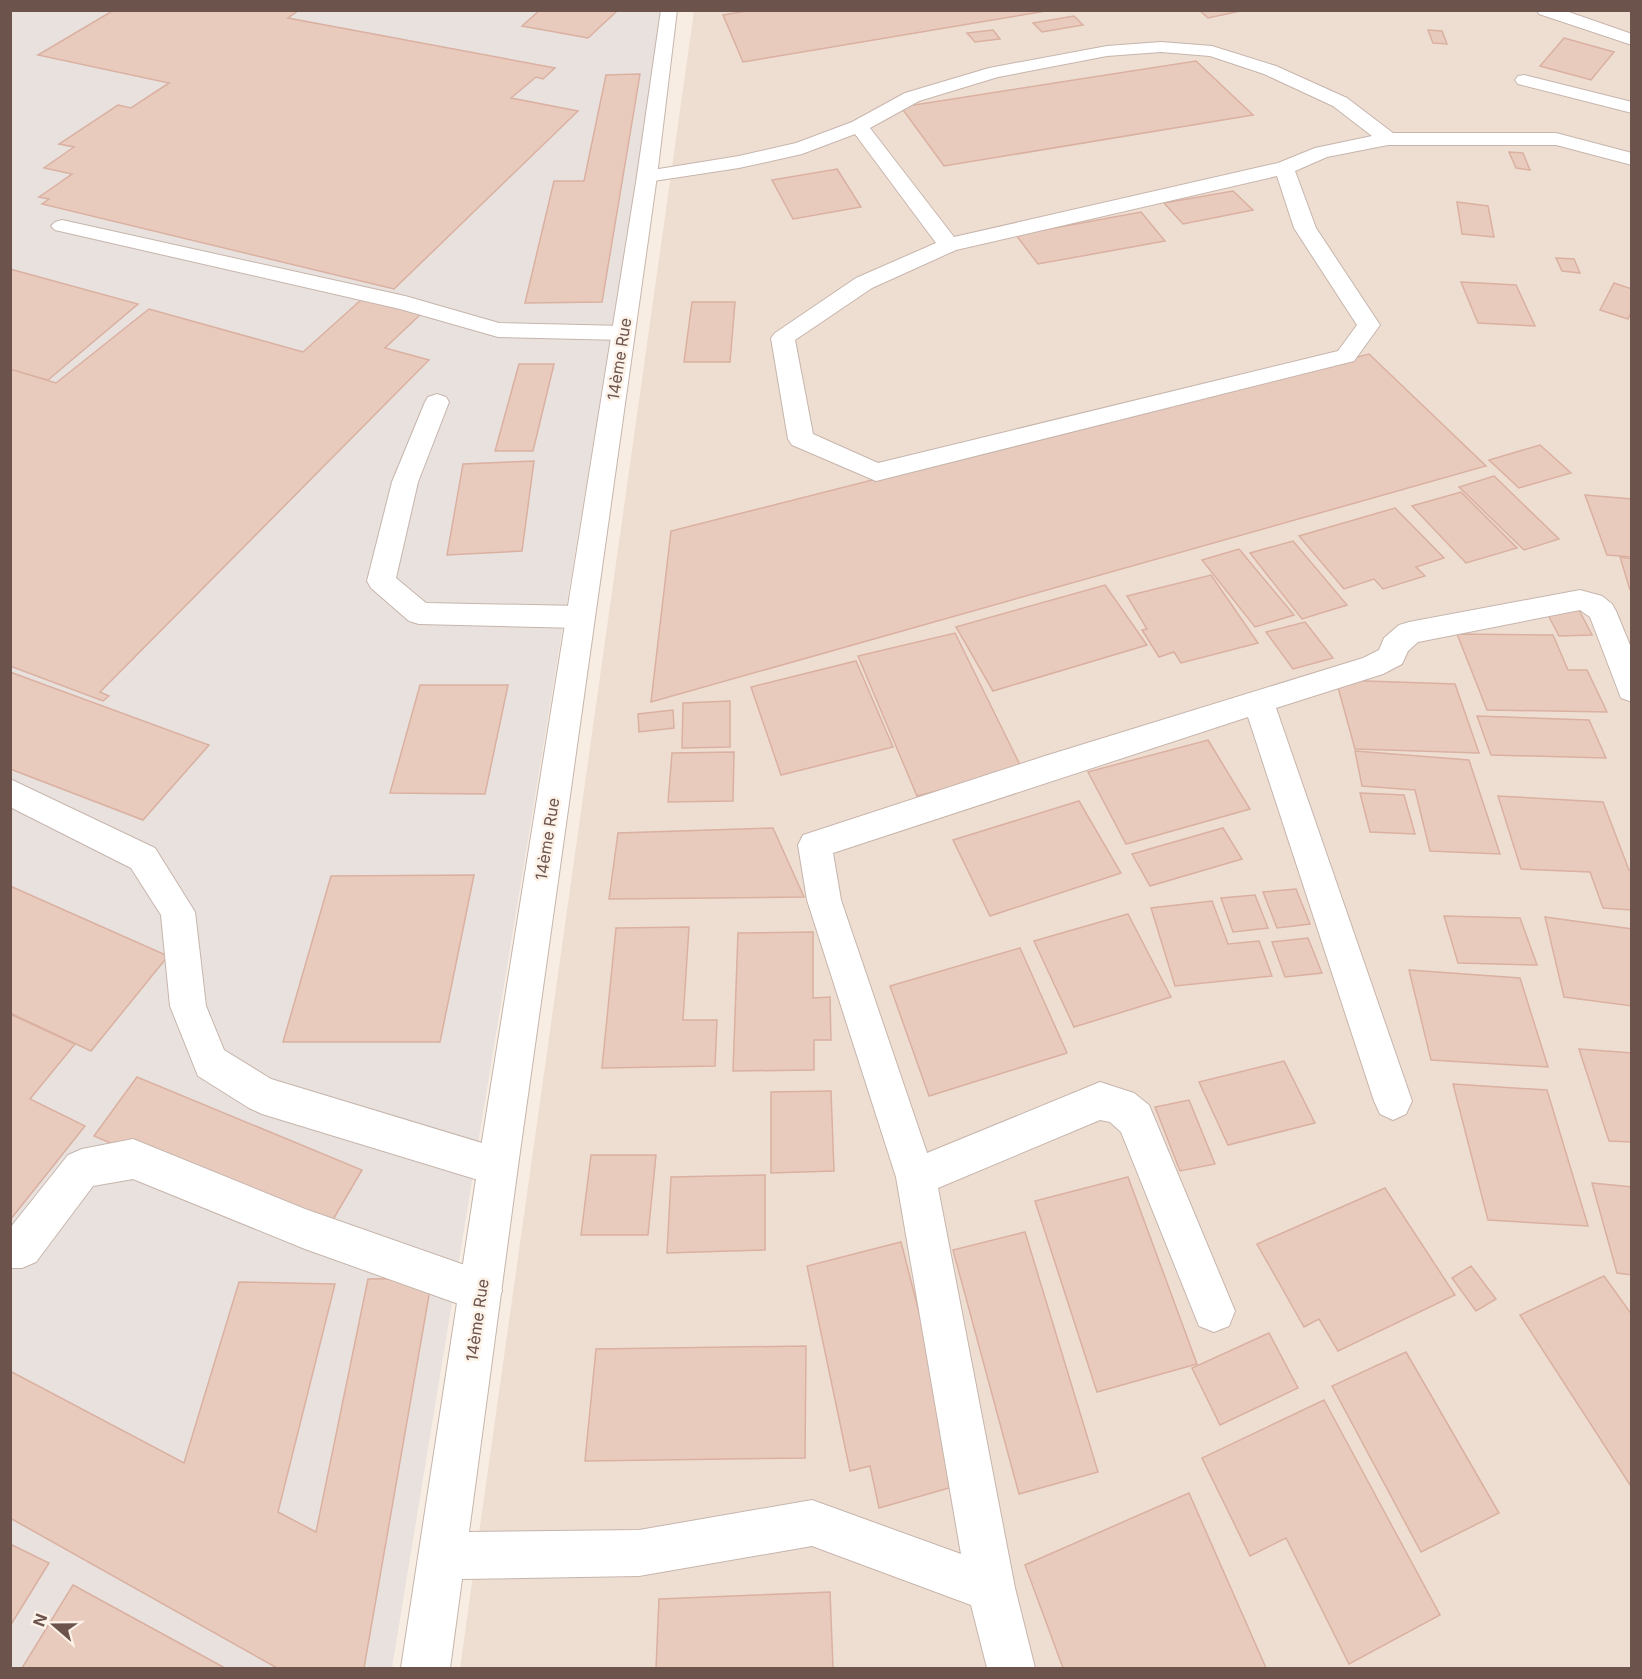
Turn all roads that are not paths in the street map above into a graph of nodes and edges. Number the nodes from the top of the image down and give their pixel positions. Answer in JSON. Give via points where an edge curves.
{"nodes":[{"id":1,"x":669,"y":10,"type":"edge"},
{"id":2,"x":1545,"y":10,"type":"edge"},
{"id":3,"x":1632,"y":40,"type":"edge"},
{"id":4,"x":1524,"y":80,"type":"dead end"},
{"id":5,"x":1632,"y":108,"type":"edge"},
{"id":6,"x":859,"y":126,"type":"junction"},
{"id":7,"x":1388,"y":139,"type":"junction"},
{"id":8,"x":1632,"y":159,"type":"edge"},
{"id":9,"x":1284,"y":168,"type":"junction"},
{"id":10,"x":646,"y":176,"type":"junction"},
{"id":11,"x":62,"y":226,"type":"dead end"},
{"id":12,"x":949,"y":245,"type":"junction"},
{"id":13,"x":623,"y":333,"type":"junction"},
{"id":14,"x":437,"y":402,"type":"dead end"},
{"id":15,"x":580,"y":617,"type":"junction"},
{"id":16,"x":1632,"y":690,"type":"edge"},
{"id":17,"x":1258,"y":701,"type":"junction"},
{"id":18,"x":10,"y":792,"type":"edge"},
{"id":19,"x":1393,"y":1101,"type":"dead end"},
{"id":20,"x":498,"y":1166,"type":"junction"},
{"id":21,"x":916,"y":1177,"type":"junction"},
{"id":22,"x":10,"y":1248,"type":"edge"},
{"id":23,"x":481,"y":1291,"type":"junction"},
{"id":24,"x":1214,"y":1311,"type":"dead end"},
{"id":25,"x":443,"y":1556,"type":"junction"},
{"id":26,"x":991,"y":1588,"type":"junction"},
{"id":27,"x":426,"y":1668,"type":"edge"},
{"id":28,"x":1011,"y":1668,"type":"edge"}],
"edges":[{"from":1,"to":10,"type":"street","name":"14ème Rue"},
{"from":2,"to":3,"type":"street"},
{"from":4,"to":5,"type":"street"},
{"from":6,"to":7,"type":"street","via":[[912,97],[995,72],[1107,51],[1161,47],[1212,51],[1270,70],[1340,102]]},
{"from":6,"to":10,"type":"street","via":[[802,148]]},
{"from":6,"to":12,"type":"street"},
{"from":7,"to":8,"type":"street","via":[[1556,139]]},
{"from":7,"to":9,"type":"street","via":[[1322,152]]},
{"from":9,"to":12,"type":"street"},
{"from":9,"to":12,"type":"street","via":[[1305,228],[1369,325],[1346,356],[876,472],[801,439],[783,338],[864,283]]},
{"from":10,"to":13,"type":"street","name":"14ème Rue"},
{"from":11,"to":13,"type":"street","via":[[405,303],[498,330]]},
{"from":13,"to":15,"type":"street","name":"14ème Rue"},
{"from":14,"to":15,"type":"street","via":[[405,482],[381,581],[419,613]]},
{"from":15,"to":20,"type":"street","name":"14ème Rue"},
{"from":16,"to":17,"type":"street","via":[[1602,611],[1580,600],[1409,633],[1394,646],[1392,656],[1373,666]]},
{"from":17,"to":19,"type":"street"},
{"from":17,"to":21,"type":"street","via":[[815,845],[824,900]]},
{"from":18,"to":20,"type":"street","via":[[142,858],[178,912],[188,1006],[211,1063],[262,1095]]},
{"from":20,"to":23,"type":"street","name":"14ème Rue"},
{"from":21,"to":24,"type":"street","via":[[1100,1101],[1120,1106],[1135,1119]]},
{"from":21,"to":26,"type":"street"},
{"from":22,"to":23,"type":"street","via":[[22,1248],[82,1169],[133,1159],[305,1229]]},
{"from":23,"to":25,"type":"street","name":"14ème Rue"},
{"from":25,"to":26,"type":"street","via":[[639,1553],[812,1522]]},
{"from":25,"to":27,"type":"street","name":"14ème Rue"},
{"from":26,"to":28,"type":"street"}]}
